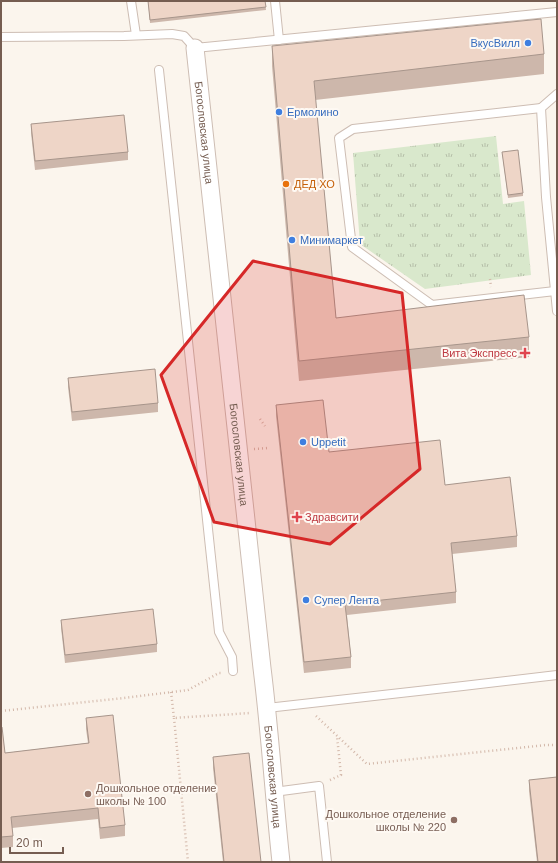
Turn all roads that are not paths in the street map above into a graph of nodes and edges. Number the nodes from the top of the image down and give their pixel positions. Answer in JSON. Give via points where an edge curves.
{"nodes":[{"id":1,"x":132,"y":1,"type":"edge"},
{"id":2,"x":275,"y":1,"type":"edge"},
{"id":3,"x":557,"y":12,"type":"edge"},
{"id":4,"x":136,"y":35,"type":"junction"},
{"id":5,"x":1,"y":37,"type":"edge"},
{"id":6,"x":279,"y":40,"type":"junction"},
{"id":7,"x":195,"y":48,"type":"junction"},
{"id":8,"x":159,"y":70,"type":"dead end"},
{"id":9,"x":557,"y":94,"type":"edge"},
{"id":10,"x":541,"y":108,"type":"junction"},
{"id":11,"x":555,"y":291,"type":"junction"},
{"id":12,"x":557,"y":311,"type":"edge"},
{"id":13,"x":233,"y":671,"type":"road end"},
{"id":14,"x":557,"y":674,"type":"edge"},
{"id":15,"x":261,"y":710,"type":"junction"},
{"id":16,"x":274,"y":792,"type":"junction"},
{"id":17,"x":281,"y":862,"type":"edge"},
{"id":18,"x":327,"y":862,"type":"edge"}],
"edges":[{"from":1,"to":4,"type":"lane"},
{"from":2,"to":6,"type":"lane"},
{"from":3,"to":6,"type":"lane"},
{"from":4,"to":5,"type":"lane"},
{"from":4,"to":7,"type":"lane","via":[[184,36]]},
{"from":6,"to":7,"type":"lane"},
{"from":7,"to":15,"type":"street","name":"Богословская улица","via":[[258,637]]},
{"from":8,"to":13,"type":"lane","via":[[219,632],[232,657]]},
{"from":9,"to":10,"type":"lane"},
{"from":10,"to":11,"type":"lane"},
{"from":10,"to":11,"type":"lane","via":[[353,129],[339,138],[352,247],[432,305]]},
{"from":11,"to":12,"type":"lane"},
{"from":14,"to":15,"type":"lane"},
{"from":15,"to":16,"type":"street","name":"Богословская улица"},
{"from":16,"to":17,"type":"street","name":"Богословская улица"},
{"from":16,"to":18,"type":"lane","via":[[319,786]]}]}
